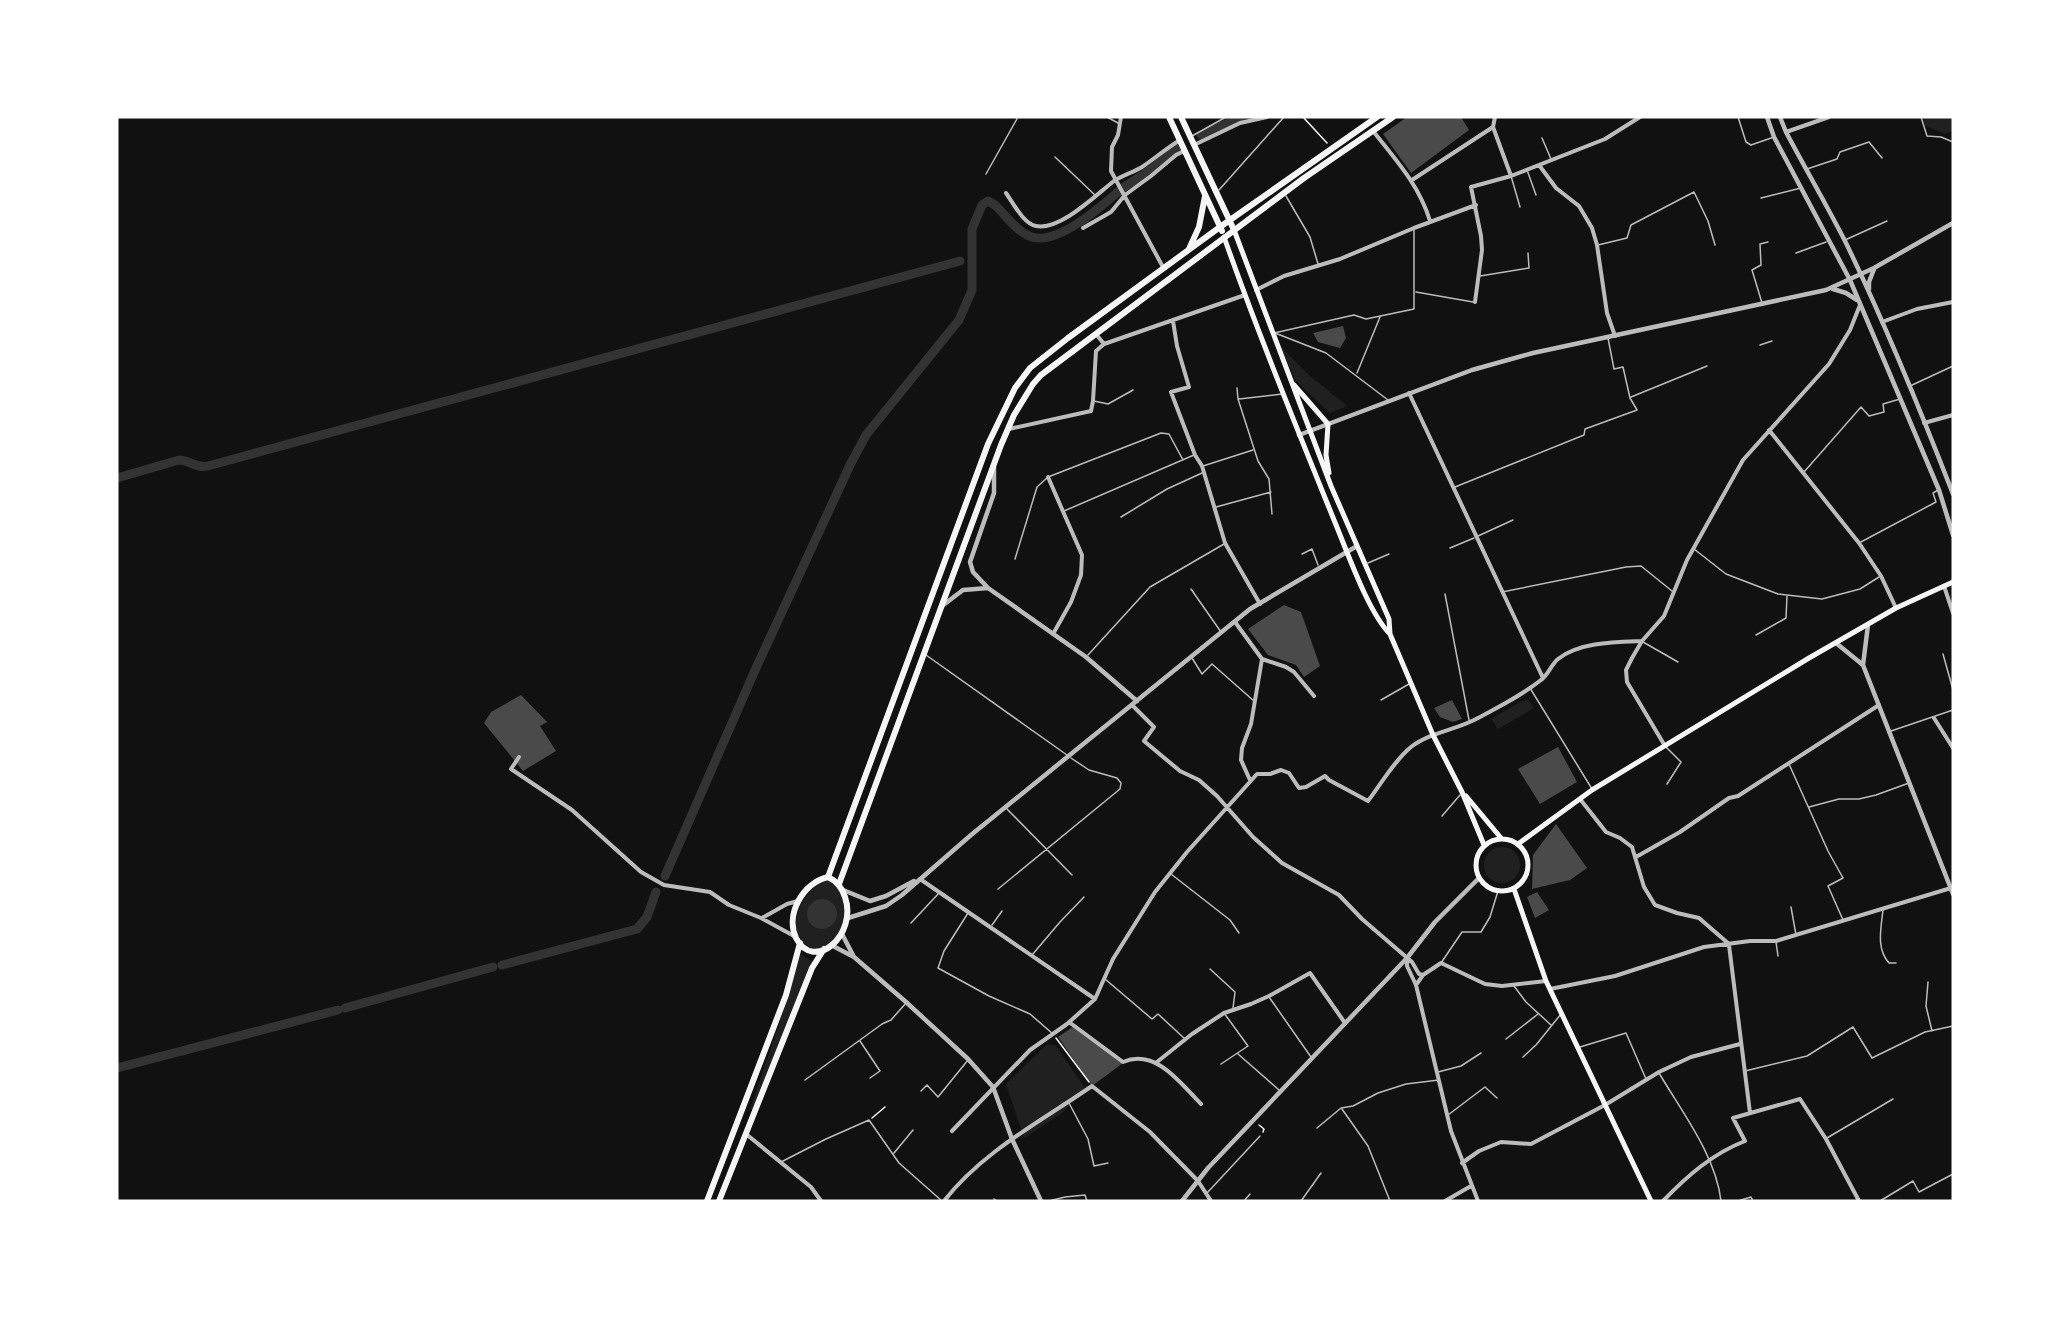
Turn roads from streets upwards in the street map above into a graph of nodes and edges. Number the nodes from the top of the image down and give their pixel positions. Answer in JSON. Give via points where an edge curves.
{"nodes":[{"id":1,"x":1121,"y":117,"type":"edge"},
{"id":2,"x":1169,"y":117,"type":"edge"},
{"id":3,"x":1181,"y":117,"type":"edge"},
{"id":4,"x":1267,"y":117,"type":"edge"},
{"id":5,"x":1377,"y":117,"type":"edge"},
{"id":6,"x":1393,"y":117,"type":"edge"},
{"id":7,"x":1495,"y":117,"type":"edge"},
{"id":8,"x":1640,"y":117,"type":"edge"},
{"id":9,"x":1767,"y":117,"type":"edge"},
{"id":10,"x":1780,"y":117,"type":"edge"},
{"id":11,"x":1829,"y":117,"type":"edge"},
{"id":12,"x":1368,"y":123,"type":"junction"},
{"id":13,"x":1493,"y":127,"type":"junction"},
{"id":14,"x":1373,"y":131,"type":"junction"},
{"id":15,"x":1786,"y":132,"type":"junction"},
{"id":16,"x":1181,"y":140,"type":"junction"},
{"id":17,"x":1194,"y":144,"type":"junction"},
{"id":18,"x":1185,"y":151,"type":"junction"},
{"id":19,"x":1539,"y":165,"type":"junction"},
{"id":20,"x":1511,"y":176,"type":"junction"},
{"id":21,"x":1412,"y":180,"type":"junction"},
{"id":22,"x":1115,"y":181,"type":"junction"},
{"id":23,"x":1006,"y":193,"type":"dead end"},
{"id":24,"x":1125,"y":195,"type":"junction"},
{"id":25,"x":1205,"y":195,"type":"junction"},
{"id":26,"x":1476,"y":205,"type":"junction"},
{"id":27,"x":1229,"y":221,"type":"junction"},
{"id":28,"x":1430,"y":222,"type":"junction"},
{"id":29,"x":1953,"y":224,"type":"edge"},
{"id":30,"x":1220,"y":227,"type":"junction"},
{"id":31,"x":1083,"y":228,"type":"dead end"},
{"id":32,"x":1234,"y":230,"type":"junction"},
{"id":33,"x":1224,"y":237,"type":"junction"},
{"id":34,"x":1188,"y":251,"type":"junction"},
{"id":35,"x":1874,"y":268,"type":"junction"},
{"id":36,"x":1164,"y":270,"type":"junction"},
{"id":37,"x":1861,"y":275,"type":"junction"},
{"id":38,"x":1850,"y":280,"type":"junction"},
{"id":39,"x":1866,"y":287,"type":"junction"},
{"id":40,"x":1830,"y":289,"type":"junction"},
{"id":41,"x":1255,"y":291,"type":"junction"},
{"id":42,"x":1855,"y":292,"type":"junction"},
{"id":43,"x":1245,"y":295,"type":"junction"},
{"id":44,"x":1870,"y":295,"type":"junction"},
{"id":45,"x":1476,"y":302,"type":"road end"},
{"id":46,"x":1953,"y":302,"type":"edge"},
{"id":47,"x":1860,"y":303,"type":"junction"},
{"id":48,"x":1173,"y":321,"type":"junction"},
{"id":49,"x":1881,"y":322,"type":"junction"},
{"id":50,"x":1095,"y":333,"type":"junction"},
{"id":51,"x":1615,"y":336,"type":"junction"},
{"id":52,"x":1104,"y":344,"type":"junction"},
{"id":53,"x":1291,"y":382,"type":"junction"},
{"id":54,"x":1409,"y":393,"type":"junction"},
{"id":55,"x":1953,"y":415,"type":"edge"},
{"id":56,"x":1924,"y":423,"type":"junction"},
{"id":57,"x":1328,"y":424,"type":"junction"},
{"id":58,"x":1008,"y":430,"type":"junction"},
{"id":59,"x":1769,"y":430,"type":"junction"},
{"id":60,"x":1310,"y":431,"type":"junction"},
{"id":61,"x":1299,"y":435,"type":"junction"},
{"id":62,"x":994,"y":466,"type":"junction"},
{"id":63,"x":1048,"y":477,"type":"road end"},
{"id":64,"x":1950,"y":480,"type":"edge"},
{"id":65,"x":1331,"y":486,"type":"junction"},
{"id":66,"x":1953,"y":494,"type":"edge"},
{"id":67,"x":1953,"y":535,"type":"edge"},
{"id":68,"x":1357,"y":546,"type":"junction"},
{"id":69,"x":1347,"y":552,"type":"junction"},
{"id":70,"x":1953,"y":582,"type":"edge"},
{"id":71,"x":1944,"y":586,"type":"junction"},
{"id":72,"x":988,"y":588,"type":"junction"},
{"id":73,"x":1260,"y":604,"type":"junction"},
{"id":74,"x":942,"y":606,"type":"junction"},
{"id":75,"x":1896,"y":608,"type":"junction"},
{"id":76,"x":1953,"y":613,"type":"edge"},
{"id":77,"x":1235,"y":622,"type":"junction"},
{"id":78,"x":1868,"y":625,"type":"junction"},
{"id":79,"x":1053,"y":634,"type":"junction"},
{"id":80,"x":1390,"y":634,"type":"junction"},
{"id":81,"x":1642,"y":641,"type":"junction"},
{"id":82,"x":1836,"y":643,"type":"junction"},
{"id":83,"x":1262,"y":659,"type":"junction"},
{"id":84,"x":1863,"y":665,"type":"junction"},
{"id":85,"x":1543,"y":679,"type":"junction"},
{"id":86,"x":1314,"y":696,"type":"dead end"},
{"id":87,"x":1134,"y":703,"type":"junction"},
{"id":88,"x":1879,"y":705,"type":"junction"},
{"id":89,"x":1934,"y":717,"type":"road end"},
{"id":90,"x":1433,"y":735,"type":"junction"},
{"id":91,"x":1665,"y":746,"type":"junction"},
{"id":92,"x":1953,"y":748,"type":"edge"},
{"id":93,"x":519,"y":756,"type":"dead end"},
{"id":94,"x":1250,"y":780,"type":"junction"},
{"id":95,"x":1462,"y":792,"type":"junction"},
{"id":96,"x":1580,"y":799,"type":"junction"},
{"id":97,"x":1227,"y":808,"type":"junction"},
{"id":98,"x":1501,"y":838,"type":"junction"},
{"id":99,"x":1518,"y":844,"type":"junction"},
{"id":100,"x":1484,"y":845,"type":"junction"},
{"id":101,"x":1636,"y":857,"type":"junction"},
{"id":102,"x":1953,"y":873,"type":"edge"},
{"id":103,"x":828,"y":877,"type":"junction"},
{"id":104,"x":1946,"y":877,"type":"junction"},
{"id":105,"x":919,"y":878,"type":"junction"},
{"id":106,"x":1479,"y":878,"type":"junction"},
{"id":107,"x":841,"y":887,"type":"junction"},
{"id":108,"x":1514,"y":889,"type":"junction"},
{"id":109,"x":1952,"y":891,"type":"edge"},
{"id":110,"x":799,"y":900,"type":"junction"},
{"id":111,"x":761,"y":918,"type":"junction"},
{"id":112,"x":848,"y":918,"type":"junction"},
{"id":113,"x":842,"y":934,"type":"junction"},
{"id":114,"x":796,"y":937,"type":"junction"},
{"id":115,"x":800,"y":944,"type":"junction"},
{"id":116,"x":831,"y":945,"type":"junction"},
{"id":117,"x":1729,"y":945,"type":"junction"},
{"id":118,"x":825,"y":949,"type":"junction"},
{"id":119,"x":854,"y":957,"type":"junction"},
{"id":120,"x":1407,"y":958,"type":"junction"},
{"id":121,"x":1423,"y":975,"type":"junction"},
{"id":122,"x":1546,"y":981,"type":"junction"},
{"id":123,"x":1416,"y":985,"type":"junction"},
{"id":124,"x":1550,"y":989,"type":"junction"},
{"id":125,"x":1095,"y":999,"type":"junction"},
{"id":126,"x":1069,"y":1022,"type":"junction"},
{"id":127,"x":1345,"y":1023,"type":"junction"},
{"id":128,"x":1740,"y":1044,"type":"junction"},
{"id":129,"x":1157,"y":1062,"type":"junction"},
{"id":130,"x":993,"y":1087,"type":"junction"},
{"id":131,"x":1201,"y":1104,"type":"dead end"},
{"id":132,"x":1605,"y":1105,"type":"junction"},
{"id":133,"x":1750,"y":1113,"type":"junction"},
{"id":134,"x":952,"y":1131,"type":"dead end"},
{"id":135,"x":746,"y":1134,"type":"junction"},
{"id":136,"x":1012,"y":1139,"type":"junction"},
{"id":137,"x":1462,"y":1163,"type":"junction"},
{"id":138,"x":1198,"y":1181,"type":"junction"},
{"id":139,"x":1471,"y":1186,"type":"junction"},
{"id":140,"x":707,"y":1201,"type":"edge"},
{"id":141,"x":719,"y":1201,"type":"edge"},
{"id":142,"x":821,"y":1201,"type":"edge"},
{"id":143,"x":943,"y":1201,"type":"edge"},
{"id":144,"x":1041,"y":1201,"type":"edge"},
{"id":145,"x":1182,"y":1201,"type":"edge"},
{"id":146,"x":1212,"y":1201,"type":"edge"},
{"id":147,"x":1445,"y":1201,"type":"edge"},
{"id":148,"x":1478,"y":1201,"type":"edge"},
{"id":149,"x":1651,"y":1201,"type":"edge"},
{"id":150,"x":1663,"y":1201,"type":"edge"},
{"id":151,"x":1859,"y":1201,"type":"edge"}],
"edges":[{"from":1,"to":22,"type":"street","via":[[1110,159]]},
{"from":2,"to":16,"type":"main road"},
{"from":3,"to":17,"type":"main road"},
{"from":4,"to":17,"type":"street","via":[[1240,123]]},
{"from":5,"to":12,"type":"main road"},
{"from":6,"to":14,"type":"main road"},
{"from":7,"to":13,"type":"street"},
{"from":8,"to":19,"type":"street","via":[[1605,139]]},
{"from":9,"to":38,"type":"street"},
{"from":10,"to":15,"type":"street"},
{"from":11,"to":15,"type":"street"},
{"from":12,"to":14,"type":"main road"},
{"from":12,"to":27,"type":"main road"},
{"from":13,"to":20,"type":"street"},
{"from":13,"to":21,"type":"street"},
{"from":14,"to":21,"type":"street"},
{"from":14,"to":32,"type":"main road"},
{"from":15,"to":37,"type":"street"},
{"from":16,"to":18,"type":"main road"},
{"from":16,"to":22,"type":"street"},
{"from":17,"to":27,"type":"main road"},
{"from":18,"to":24,"type":"street"},
{"from":18,"to":25,"type":"main road"},
{"from":19,"to":20,"type":"street"},
{"from":19,"to":51,"type":"street","via":[[1556,188],[1579,206],[1592,228],[1607,313]]},
{"from":20,"to":26,"type":"street","via":[[1471,187]]},
{"from":21,"to":28,"type":"street"},
{"from":22,"to":23,"type":"street","via":[[1067,217],[1039,227],[1029,224]]},
{"from":22,"to":24,"type":"street"},
{"from":24,"to":31,"type":"street","via":[[1111,212]]},
{"from":24,"to":36,"type":"street"},
{"from":25,"to":30,"type":"main road"},
{"from":25,"to":34,"type":"main road","via":[[1199,226]]},
{"from":26,"to":28,"type":"street"},
{"from":26,"to":45,"type":"street","via":[[1482,250]]},
{"from":27,"to":30,"type":"main road"},
{"from":27,"to":32,"type":"main road"},
{"from":28,"to":41,"type":"street","via":[[1340,260],[1284,276]]},
{"from":29,"to":35,"type":"street"},
{"from":30,"to":33,"type":"main road"},
{"from":30,"to":34,"type":"main road"},
{"from":32,"to":33,"type":"main road"},
{"from":32,"to":41,"type":"main road"},
{"from":33,"to":43,"type":"main road"},
{"from":33,"to":50,"type":"main road"},
{"from":34,"to":36,"type":"main road"},
{"from":35,"to":37,"type":"street"},
{"from":35,"to":44,"type":"street"},
{"from":36,"to":103,"type":"main road","via":[[1030,368],[1015,388],[988,444]]},
{"from":37,"to":38,"type":"street"},
{"from":37,"to":39,"type":"street"},
{"from":38,"to":40,"type":"street"},
{"from":38,"to":42,"type":"street"},
{"from":39,"to":42,"type":"street"},
{"from":39,"to":44,"type":"street"},
{"from":40,"to":47,"type":"street","via":[[1846,293]]},
{"from":40,"to":51,"type":"street"},
{"from":41,"to":53,"type":"main road"},
{"from":42,"to":47,"type":"street"},
{"from":43,"to":48,"type":"street"},
{"from":43,"to":61,"type":"main road"},
{"from":44,"to":49,"type":"street"},
{"from":46,"to":49,"type":"street"},
{"from":47,"to":59,"type":"street","via":[[1850,330],[1829,364]]},
{"from":47,"to":67,"type":"street","via":[[1939,490]]},
{"from":48,"to":52,"type":"street"},
{"from":48,"to":73,"type":"street","via":[[1189,387],[1171,392],[1202,466],[1225,543]]},
{"from":49,"to":56,"type":"street"},
{"from":50,"to":52,"type":"street"},
{"from":50,"to":58,"type":"main road","via":[[1033,384]]},
{"from":51,"to":54,"type":"street","via":[[1533,353]]},
{"from":52,"to":58,"type":"street","via":[[1096,351],[1091,411]]},
{"from":53,"to":57,"type":"main road"},
{"from":53,"to":60,"type":"main road"},
{"from":54,"to":57,"type":"street"},
{"from":54,"to":85,"type":"street"},
{"from":55,"to":56,"type":"street"},
{"from":56,"to":64,"type":"street"},
{"from":57,"to":60,"type":"street"},
{"from":57,"to":65,"type":"main road","via":[[1326,455]]},
{"from":58,"to":62,"type":"main road"},
{"from":59,"to":75,"type":"street","via":[[1859,543]]},
{"from":59,"to":81,"type":"street","via":[[1743,460],[1693,548],[1664,616]]},
{"from":60,"to":61,"type":"street"},
{"from":60,"to":65,"type":"main road"},
{"from":61,"to":69,"type":"main road"},
{"from":62,"to":72,"type":"street","via":[[994,493],[970,562],[973,572]]},
{"from":62,"to":74,"type":"main road"},
{"from":63,"to":79,"type":"street","via":[[1082,555],[1081,575],[1071,603]]},
{"from":64,"to":66,"type":"street"},
{"from":65,"to":68,"type":"main road"},
{"from":68,"to":69,"type":"street"},
{"from":68,"to":80,"type":"main road","via":[[1389,619]]},
{"from":69,"to":73,"type":"street"},
{"from":69,"to":80,"type":"main road","via":[[1379,623]]},
{"from":70,"to":71,"type":"main road"},
{"from":71,"to":75,"type":"main road"},
{"from":71,"to":76,"type":"street"},
{"from":72,"to":74,"type":"street","via":[[963,590]]},
{"from":72,"to":79,"type":"street"},
{"from":73,"to":77,"type":"street"},
{"from":74,"to":107,"type":"main road"},
{"from":75,"to":78,"type":"main road"},
{"from":77,"to":83,"type":"street"},
{"from":77,"to":87,"type":"street"},
{"from":78,"to":82,"type":"main road"},
{"from":78,"to":84,"type":"street"},
{"from":79,"to":87,"type":"street","via":[[1086,657]]},
{"from":80,"to":90,"type":"main road"},
{"from":81,"to":85,"type":"street","via":[[1594,644],[1562,656]]},
{"from":81,"to":91,"type":"street","via":[[1626,670],[1627,682]]},
{"from":82,"to":84,"type":"street"},
{"from":82,"to":91,"type":"main road"},
{"from":83,"to":86,"type":"street","via":[[1294,672]]},
{"from":83,"to":94,"type":"street","via":[[1256,703],[1242,748],[1241,760]]},
{"from":84,"to":88,"type":"street"},
{"from":85,"to":90,"type":"street","via":[[1469,722]]},
{"from":87,"to":97,"type":"street","via":[[1154,727],[1144,741],[1180,771],[1199,780]]},
{"from":87,"to":105,"type":"street"},
{"from":88,"to":101,"type":"street"},
{"from":88,"to":104,"type":"street"},
{"from":89,"to":92,"type":"street"},
{"from":90,"to":94,"type":"street","via":[[1411,747],[1368,801],[1325,776],[1299,788],[1281,770],[1257,774]]},
{"from":90,"to":95,"type":"main road"},
{"from":91,"to":96,"type":"main road"},
{"from":93,"to":111,"type":"street","via":[[511,769],[572,810],[635,868],[664,885],[710,892]]},
{"from":94,"to":97,"type":"street"},
{"from":95,"to":98,"type":"main road"},
{"from":95,"to":100,"type":"main road"},
{"from":96,"to":99,"type":"main road"},
{"from":96,"to":101,"type":"street","via":[[1606,832],[1632,847]]},
{"from":97,"to":120,"type":"street","via":[[1282,863],[1339,895]]},
{"from":97,"to":125,"type":"street","via":[[1170,874],[1133,926]]},
{"from":98,"to":99,"type":"main road"},
{"from":98,"to":100,"type":"main road"},
{"from":99,"to":108,"type":"main road","via":[[1529,868]]},
{"from":100,"to":106,"type":"main road","via":[[1476,861]]},
{"from":101,"to":117,"type":"street","via":[[1644,887],[1655,905],[1699,918]]},
{"from":102,"to":104,"type":"street"},
{"from":103,"to":107,"type":"main road"},
{"from":103,"to":110,"type":"main road","via":[[806,889]]},
{"from":104,"to":109,"type":"street"},
{"from":105,"to":107,"type":"street","via":[[870,901]]},
{"from":105,"to":112,"type":"street","via":[[886,906]]},
{"from":105,"to":125,"type":"street"},
{"from":106,"to":108,"type":"main road","via":[[1490,889]]},
{"from":106,"to":120,"type":"street","via":[[1435,922]]},
{"from":107,"to":112,"type":"main road"},
{"from":108,"to":122,"type":"main road"},
{"from":109,"to":117,"type":"street","via":[[1776,941]]},
{"from":110,"to":111,"type":"street"},
{"from":110,"to":114,"type":"main road","via":[[792,924]]},
{"from":111,"to":114,"type":"street"},
{"from":112,"to":113,"type":"main road"},
{"from":113,"to":116,"type":"main road"},
{"from":113,"to":119,"type":"street"},
{"from":114,"to":115,"type":"main road"},
{"from":115,"to":118,"type":"main road","via":[[812,952]]},
{"from":115,"to":140,"type":"main road","via":[[786,995]]},
{"from":116,"to":118,"type":"main road"},
{"from":116,"to":119,"type":"street"},
{"from":117,"to":124,"type":"street","via":[[1704,947],[1615,976]]},
{"from":117,"to":128,"type":"street"},
{"from":118,"to":135,"type":"main road","via":[[812,968]]},
{"from":119,"to":130,"type":"street","via":[[968,1059]]},
{"from":120,"to":121,"type":"street"},
{"from":120,"to":123,"type":"street"},
{"from":120,"to":127,"type":"street"},
{"from":121,"to":122,"type":"street","via":[[1441,963],[1485,984]]},
{"from":121,"to":123,"type":"street"},
{"from":122,"to":124,"type":"main road"},
{"from":123,"to":137,"type":"street"},
{"from":124,"to":132,"type":"main road"},
{"from":125,"to":126,"type":"street"},
{"from":126,"to":129,"type":"street","via":[[1123,1062],[1134,1058]]},
{"from":126,"to":130,"type":"street","via":[[1030,1050]]},
{"from":127,"to":129,"type":"street","via":[[1310,973],[1269,996],[1224,1012]]},
{"from":127,"to":138,"type":"street"},
{"from":128,"to":132,"type":"street","via":[[1691,1057]]},
{"from":128,"to":133,"type":"street"},
{"from":129,"to":131,"type":"street"},
{"from":130,"to":134,"type":"street"},
{"from":130,"to":136,"type":"street"},
{"from":132,"to":137,"type":"street","via":[[1531,1144],[1501,1142]]},
{"from":132,"to":149,"type":"main road"},
{"from":133,"to":150,"type":"street","via":[[1732,1118],[1745,1142],[1710,1159]]},
{"from":133,"to":151,"type":"street","via":[[1800,1099]]},
{"from":135,"to":141,"type":"main road"},
{"from":135,"to":142,"type":"street","via":[[811,1187]]},
{"from":136,"to":138,"type":"street","via":[[1092,1086],[1150,1132]]},
{"from":136,"to":143,"type":"street","via":[[968,1172]]},
{"from":136,"to":144,"type":"street"},
{"from":137,"to":139,"type":"street"},
{"from":138,"to":145,"type":"street"},
{"from":138,"to":146,"type":"street"},
{"from":139,"to":147,"type":"street"},
{"from":139,"to":148,"type":"street"}]}
